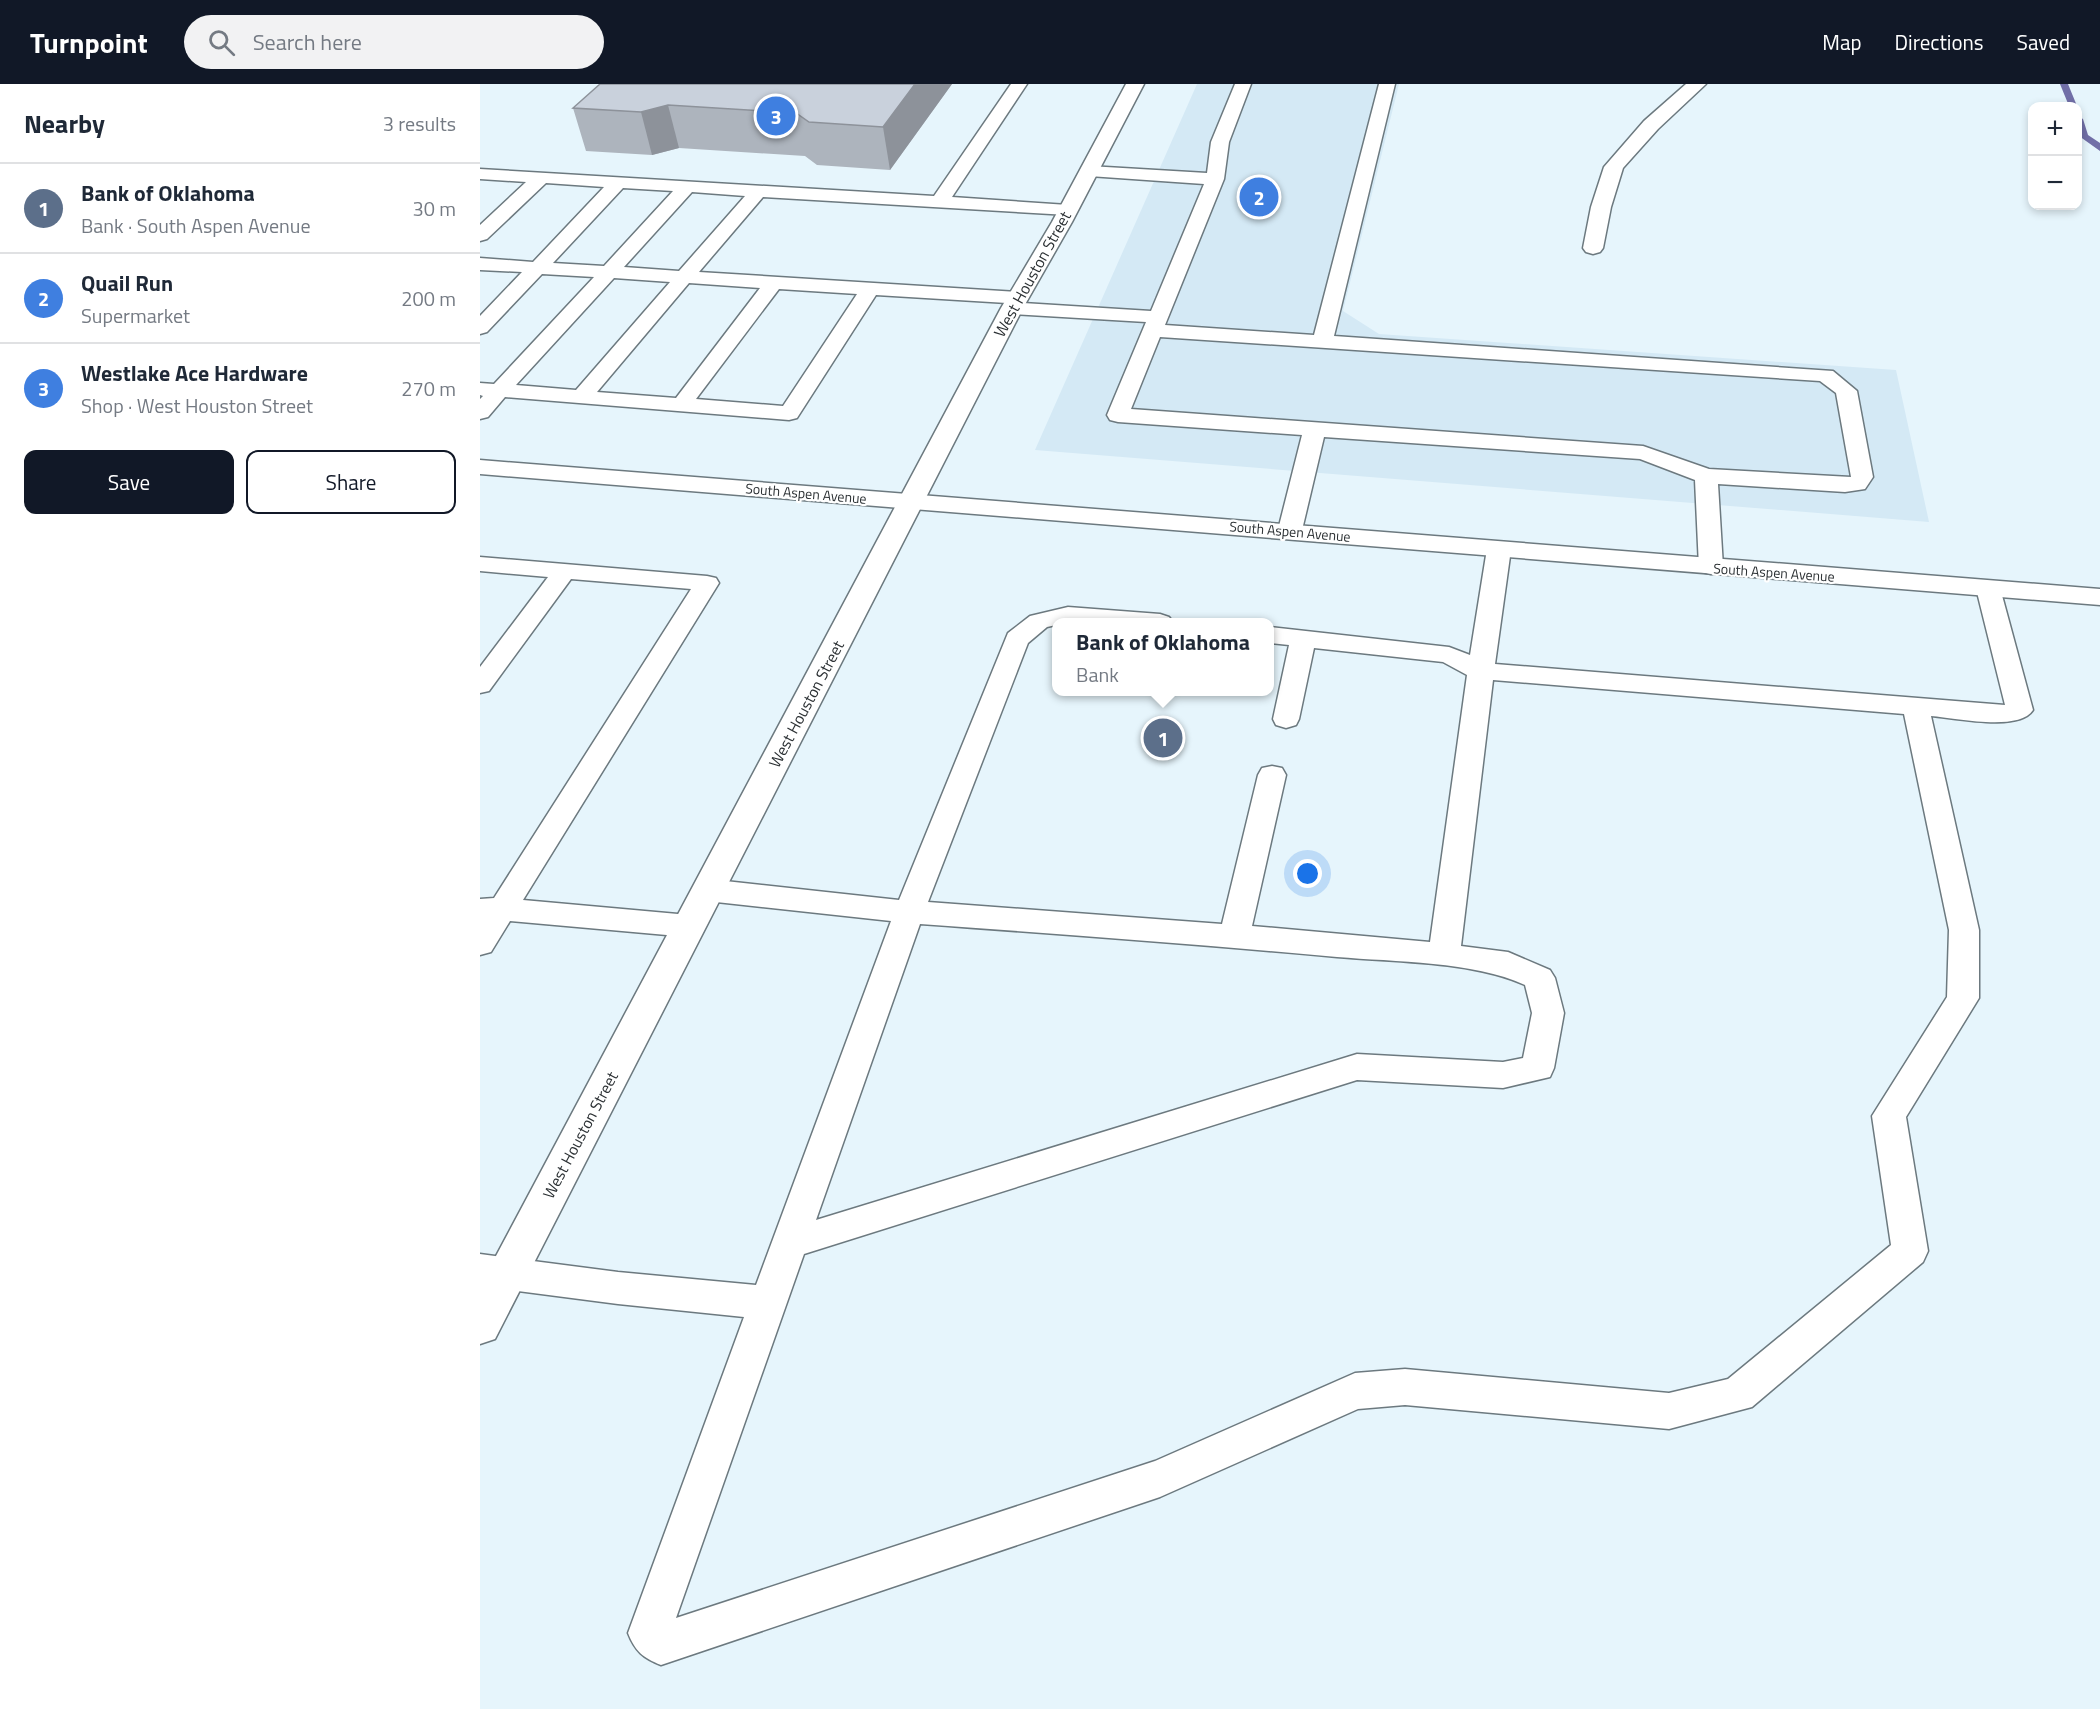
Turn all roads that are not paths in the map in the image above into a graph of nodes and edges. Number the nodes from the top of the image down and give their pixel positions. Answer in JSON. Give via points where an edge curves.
{"nodes":[{"id":1,"x":1019,"y":84,"type":"edge"},
{"id":2,"x":1135,"y":84,"type":"edge"},
{"id":3,"x":1243,"y":84,"type":"edge"},
{"id":4,"x":1387,"y":84,"type":"edge"},
{"id":5,"x":1691,"y":85,"type":"edge"},
{"id":6,"x":1089,"y":171,"type":"junction"},
{"id":7,"x":480,"y":174,"type":"edge"},
{"id":8,"x":542,"y":177,"type":"junction"},
{"id":9,"x":1215,"y":179,"type":"junction"},
{"id":10,"x":620,"y":182,"type":"junction"},
{"id":11,"x":689,"y":185,"type":"junction"},
{"id":12,"x":759,"y":190,"type":"junction"},
{"id":13,"x":939,"y":203,"type":"junction"},
{"id":14,"x":1068,"y":210,"type":"junction"},
{"id":15,"x":480,"y":236,"type":"edge"},
{"id":16,"x":1593,"y":248,"type":"dead end"},
{"id":17,"x":480,"y":264,"type":"edge"},
{"id":18,"x":538,"y":267,"type":"junction"},
{"id":19,"x":612,"y":272,"type":"junction"},
{"id":20,"x":684,"y":277,"type":"junction"},
{"id":21,"x":773,"y":283,"type":"junction"},
{"id":22,"x":870,"y":289,"type":"junction"},
{"id":23,"x":1015,"y":303,"type":"junction"},
{"id":24,"x":1154,"y":324,"type":"junction"},
{"id":25,"x":480,"y":328,"type":"edge"},
{"id":26,"x":1323,"y":340,"type":"junction"},
{"id":27,"x":490,"y":389,"type":"edge"},
{"id":28,"x":582,"y":396,"type":"junction"},
{"id":29,"x":682,"y":404,"type":"junction"},
{"id":30,"x":480,"y":412,"type":"edge"},
{"id":31,"x":1315,"y":428,"type":"junction"},
{"id":32,"x":480,"y":467,"type":"edge"},
{"id":33,"x":1706,"y":476,"type":"junction"},
{"id":34,"x":912,"y":502,"type":"junction"},
{"id":35,"x":1290,"y":530,"type":"junction"},
{"id":36,"x":1499,"y":549,"type":"junction"},
{"id":37,"x":480,"y":564,"type":"edge"},
{"id":38,"x":1711,"y":567,"type":"junction"},
{"id":39,"x":564,"y":572,"type":"junction"},
{"id":40,"x":1988,"y":588,"type":"junction"},
{"id":41,"x":2100,"y":597,"type":"edge"},
{"id":42,"x":1052,"y":618,"type":"edge"},
{"id":43,"x":1054,"y":618,"type":"edge"},
{"id":44,"x":1107,"y":618,"type":"edge"},
{"id":45,"x":1274,"y":636,"type":"edge"},
{"id":46,"x":1303,"y":639,"type":"junction"},
{"id":47,"x":1481,"y":671,"type":"junction"},
{"id":48,"x":480,"y":685,"type":"edge"},
{"id":49,"x":1916,"y":708,"type":"junction"},
{"id":50,"x":1286,"y":719,"type":"dead end"},
{"id":51,"x":1272,"y":775,"type":"dead end"},
{"id":52,"x":707,"y":890,"type":"junction"},
{"id":53,"x":491,"y":909,"type":"edge"},
{"id":54,"x":909,"y":912,"type":"junction"},
{"id":55,"x":689,"y":926,"type":"junction"},
{"id":56,"x":1234,"y":936,"type":"junction"},
{"id":57,"x":480,"y":944,"type":"edge"},
{"id":58,"x":1444,"y":956,"type":"junction"},
{"id":59,"x":790,"y":1243,"type":"junction"},
{"id":60,"x":494,"y":1272,"type":"edge"},
{"id":61,"x":768,"y":1303,"type":"junction"},
{"id":62,"x":480,"y":1326,"type":"edge"}],
"edges":[{"from":1,"to":13,"type":"lane"},
{"from":2,"to":6,"type":"main road","name":"West Houston Street"},
{"from":3,"to":9,"type":"lane","via":[[1220,142]]},
{"from":4,"to":26,"type":"lane"},
{"from":5,"to":16,"type":"main road","via":[[1614,167]]},
{"from":6,"to":9,"type":"lane"},
{"from":6,"to":14,"type":"main road","name":"West Houston Street"},
{"from":7,"to":8,"type":"lane"},
{"from":8,"to":10,"type":"lane"},
{"from":8,"to":15,"type":"lane"},
{"from":9,"to":24,"type":"lane"},
{"from":10,"to":11,"type":"lane"},
{"from":10,"to":18,"type":"lane"},
{"from":11,"to":12,"type":"lane"},
{"from":11,"to":19,"type":"lane"},
{"from":12,"to":13,"type":"lane"},
{"from":12,"to":20,"type":"lane"},
{"from":13,"to":14,"type":"lane"},
{"from":14,"to":23,"type":"main road","name":"West Houston Street"},
{"from":17,"to":18,"type":"lane"},
{"from":18,"to":19,"type":"lane"},
{"from":18,"to":25,"type":"lane"},
{"from":19,"to":20,"type":"lane"},
{"from":19,"to":27,"type":"lane"},
{"from":20,"to":21,"type":"lane"},
{"from":20,"to":28,"type":"lane"},
{"from":21,"to":22,"type":"lane"},
{"from":21,"to":29,"type":"lane"},
{"from":22,"to":23,"type":"lane"},
{"from":22,"to":29,"type":"lane","via":[[789,412]]},
{"from":23,"to":24,"type":"lane"},
{"from":23,"to":34,"type":"main road","name":"West Houston Street"},
{"from":24,"to":26,"type":"lane"},
{"from":24,"to":31,"type":"lane","via":[[1118,415]]},
{"from":26,"to":33,"type":"lane","via":[[1826,375],[1846,391],[1862,477],[1857,484]]},
{"from":27,"to":28,"type":"lane"},
{"from":27,"to":30,"type":"lane"},
{"from":28,"to":29,"type":"lane"},
{"from":31,"to":33,"type":"lane","via":[[1643,453]]},
{"from":31,"to":35,"type":"lane"},
{"from":32,"to":34,"type":"main road","name":"South Aspen Avenue"},
{"from":33,"to":38,"type":"lane"},
{"from":34,"to":35,"type":"main road","name":"South Aspen Avenue"},
{"from":34,"to":52,"type":"main road","name":"West Houston Street"},
{"from":35,"to":36,"type":"main road","name":"South Aspen Avenue"},
{"from":36,"to":38,"type":"main road","name":"South Aspen Avenue"},
{"from":36,"to":47,"type":"lane"},
{"from":37,"to":39,"type":"lane"},
{"from":38,"to":40,"type":"main road","name":"South Aspen Avenue"},
{"from":39,"to":48,"type":"lane"},
{"from":39,"to":53,"type":"lane","via":[[707,583]]},
{"from":40,"to":41,"type":"main road","name":"South Aspen Avenue"},
{"from":40,"to":49,"type":"lane","via":[[2020,710],[2011,714]]},
{"from":42,"to":54,"type":"lane","via":[[1039,621],[1017,639]]},
{"from":43,"to":44,"type":"lane"},
{"from":45,"to":46,"type":"lane"},
{"from":46,"to":47,"type":"lane","via":[[1449,655]]},
{"from":46,"to":50,"type":"lane"},
{"from":47,"to":49,"type":"lane"},
{"from":47,"to":58,"type":"lane"},
{"from":49,"to":61,"type":"lane","via":[[1964,930],[1963,998],[1889,1116],[1910,1251],[1738,1394],[1670,1411],[1405,1387],[1355,1391],[1160,1478],[661,1644],[649,1634]]},
{"from":51,"to":56,"type":"lane"},
{"from":52,"to":54,"type":"lane"},
{"from":52,"to":55,"type":"main road","name":"West Houston Street"},
{"from":53,"to":55,"type":"lane"},
{"from":53,"to":57,"type":"lane"},
{"from":54,"to":56,"type":"lane"},
{"from":54,"to":59,"type":"lane"},
{"from":55,"to":60,"type":"main road","name":"West Houston Street"},
{"from":56,"to":58,"type":"lane"},
{"from":58,"to":59,"type":"lane","via":[[1508,964],[1539,978],[1548,1013],[1538,1068],[1503,1075],[1357,1067]]},
{"from":59,"to":61,"type":"lane"},
{"from":60,"to":61,"type":"lane"},
{"from":60,"to":62,"type":"main road","name":"West Houston Street"}]}
